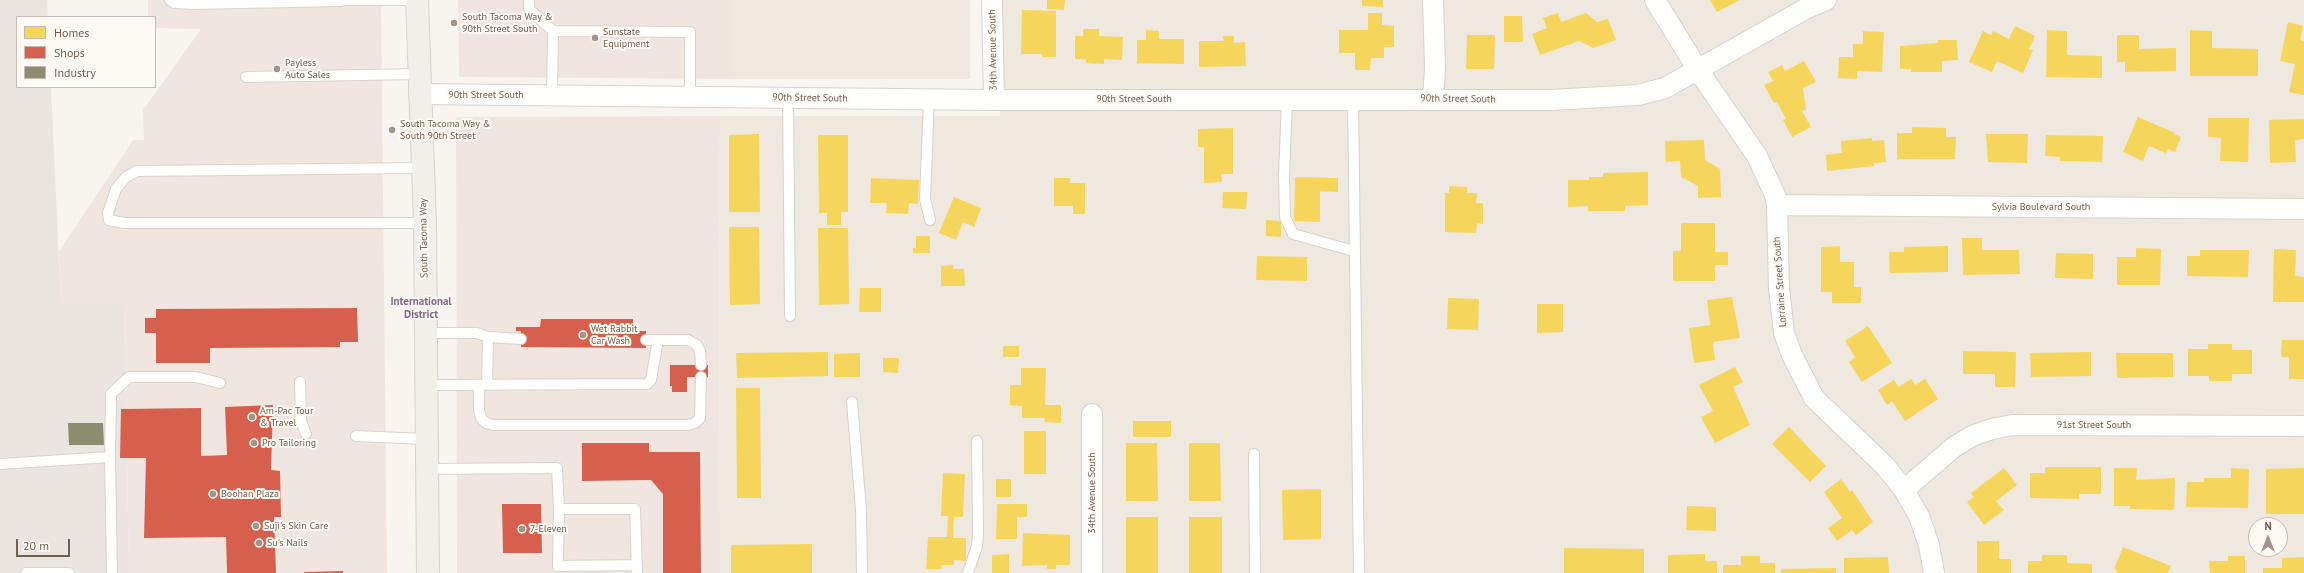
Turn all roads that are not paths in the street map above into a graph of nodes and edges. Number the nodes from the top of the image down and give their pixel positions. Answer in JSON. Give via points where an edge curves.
{"nodes":[{"id":1,"x":170,"y":0,"type":"edge"},
{"id":2,"x":417,"y":0,"type":"edge"},
{"id":3,"x":529,"y":0,"type":"edge"},
{"id":4,"x":992,"y":0,"type":"edge"},
{"id":5,"x":1432,"y":0,"type":"edge"},
{"id":6,"x":1655,"y":0,"type":"edge"},
{"id":7,"x":1826,"y":0,"type":"edge"},
{"id":8,"x":341,"y":1,"type":"edge"},
{"id":9,"x":553,"y":31,"type":"junction"},
{"id":10,"x":1698,"y":70,"type":"junction"},
{"id":11,"x":246,"y":77,"type":"dead end"},
{"id":12,"x":419,"y":84,"type":"junction"},
{"id":13,"x":552,"y":95,"type":"junction"},
{"id":14,"x":690,"y":96,"type":"junction"},
{"id":15,"x":788,"y":97,"type":"junction"},
{"id":16,"x":929,"y":99,"type":"junction"},
{"id":17,"x":1287,"y":99,"type":"junction"},
{"id":18,"x":1352,"y":99,"type":"junction"},
{"id":19,"x":1433,"y":99,"type":"junction"},
{"id":20,"x":994,"y":100,"type":"junction"},
{"id":21,"x":422,"y":168,"type":"junction"},
{"id":22,"x":1777,"y":205,"type":"junction"},
{"id":23,"x":2304,"y":209,"type":"edge"},
{"id":24,"x":930,"y":220,"type":"dead end"},
{"id":25,"x":424,"y":224,"type":"junction"},
{"id":26,"x":1354,"y":252,"type":"junction"},
{"id":27,"x":790,"y":316,"type":"dead end"},
{"id":28,"x":426,"y":333,"type":"junction"},
{"id":29,"x":488,"y":338,"type":"junction"},
{"id":30,"x":521,"y":339,"type":"dead end"},
{"id":31,"x":646,"y":340,"type":"dead end"},
{"id":32,"x":658,"y":340,"type":"junction"},
{"id":33,"x":701,"y":365,"type":"dead end"},
{"id":34,"x":701,"y":377,"type":"dead end"},
{"id":35,"x":300,"y":382,"type":"dead end"},
{"id":36,"x":220,"y":383,"type":"dead end"},
{"id":37,"x":425,"y":385,"type":"junction"},
{"id":38,"x":483,"y":385,"type":"junction"},
{"id":39,"x":852,"y":402,"type":"dead end"},
{"id":40,"x":1092,"y":414,"type":"dead end"},
{"id":41,"x":2304,"y":426,"type":"edge"},
{"id":42,"x":306,"y":434,"type":"dead end"},
{"id":43,"x":356,"y":436,"type":"dead end"},
{"id":44,"x":426,"y":439,"type":"junction"},
{"id":45,"x":977,"y":441,"type":"dead end"},
{"id":46,"x":1254,"y":454,"type":"dead end"},
{"id":47,"x":110,"y":457,"type":"junction"},
{"id":48,"x":0,"y":464,"type":"edge"},
{"id":49,"x":426,"y":469,"type":"junction"},
{"id":50,"x":1904,"y":490,"type":"junction"},
{"id":51,"x":559,"y":509,"type":"junction"},
{"id":52,"x":637,"y":569,"type":"edge"},
{"id":53,"x":26,"y":573,"type":"edge"},
{"id":54,"x":69,"y":573,"type":"edge"},
{"id":55,"x":112,"y":573,"type":"edge"},
{"id":56,"x":428,"y":573,"type":"edge"},
{"id":57,"x":862,"y":573,"type":"edge"},
{"id":58,"x":968,"y":573,"type":"edge"},
{"id":59,"x":1092,"y":573,"type":"edge"},
{"id":60,"x":1255,"y":573,"type":"edge"},
{"id":61,"x":1359,"y":573,"type":"edge"},
{"id":62,"x":1934,"y":573,"type":"edge"}],
"edges":[{"from":1,"to":8,"type":"lane","via":[[174,3],[192,4]]},
{"from":2,"to":8,"type":"lane"},
{"from":2,"to":12,"type":"main road","name":"South Tacoma Way"},
{"from":3,"to":9,"type":"lane","via":[[529,9]]},
{"from":4,"to":20,"type":"street","name":"34th Avenue South"},
{"from":5,"to":19,"type":"street","via":[[1435,68]]},
{"from":6,"to":10,"type":"street","name":"Lorraine Street South"},
{"from":7,"to":10,"type":"street","name":"90th Street South","via":[[1807,8]]},
{"from":9,"to":13,"type":"lane"},
{"from":9,"to":14,"type":"lane","via":[[690,32]]},
{"from":10,"to":19,"type":"street","name":"90th Street South","via":[[1665,88],[1638,95],[1551,100]]},
{"from":10,"to":22,"type":"street","name":"Lorraine Street South","via":[[1757,156],[1769,180]]},
{"from":11,"to":12,"type":"lane"},
{"from":12,"to":13,"type":"street","name":"90th Street South"},
{"from":12,"to":21,"type":"main road","name":"South Tacoma Way"},
{"from":13,"to":14,"type":"street","name":"90th Street South"},
{"from":14,"to":15,"type":"street","name":"90th Street South"},
{"from":15,"to":16,"type":"street","name":"90th Street South"},
{"from":15,"to":27,"type":"lane"},
{"from":16,"to":20,"type":"street","name":"90th Street South"},
{"from":16,"to":24,"type":"lane","via":[[925,198]]},
{"from":17,"to":18,"type":"street","name":"90th Street South"},
{"from":17,"to":20,"type":"street","name":"90th Street South"},
{"from":17,"to":26,"type":"lane","via":[[1284,176],[1286,217],[1293,234]]},
{"from":18,"to":19,"type":"street","name":"90th Street South"},
{"from":18,"to":26,"type":"lane"},
{"from":21,"to":25,"type":"main road","name":"South Tacoma Way"},
{"from":21,"to":25,"type":"lane","via":[[137,171],[126,176],[116,190],[108,213],[109,220],[124,224]]},
{"from":22,"to":23,"type":"street","name":"Sylvia Boulevard South"},
{"from":22,"to":50,"type":"street","name":"Lorraine Street South","via":[[1779,288],[1784,333],[1792,355],[1814,398],[1886,466]]},
{"from":25,"to":28,"type":"main road","name":"South Tacoma Way"},
{"from":26,"to":61,"type":"lane"},
{"from":28,"to":29,"type":"lane","via":[[478,333]]},
{"from":28,"to":37,"type":"main road","name":"South Tacoma Way"},
{"from":29,"to":30,"type":"lane"},
{"from":29,"to":38,"type":"lane"},
{"from":31,"to":32,"type":"lane"},
{"from":32,"to":33,"type":"lane","via":[[688,340],[697,345]]},
{"from":32,"to":38,"type":"lane","via":[[651,380],[647,384]]},
{"from":34,"to":38,"type":"lane","via":[[700,418],[688,425],[493,425],[481,418],[479,410]]},
{"from":35,"to":42,"type":"lane","via":[[301,421]]},
{"from":36,"to":47,"type":"lane","via":[[196,378],[129,378],[111,394]]},
{"from":37,"to":38,"type":"lane"},
{"from":37,"to":44,"type":"main road","name":"South Tacoma Way"},
{"from":39,"to":57,"type":"lane","via":[[861,510]]},
{"from":40,"to":59,"type":"street","name":"34th Avenue South"},
{"from":41,"to":50,"type":"street","name":"91st Street South","via":[[2012,425],[1972,436],[1954,447]]},
{"from":43,"to":44,"type":"lane"},
{"from":44,"to":49,"type":"main road","name":"South Tacoma Way"},
{"from":45,"to":58,"type":"lane","via":[[978,533]]},
{"from":46,"to":60,"type":"lane"},
{"from":47,"to":48,"type":"lane"},
{"from":47,"to":55,"type":"lane"},
{"from":49,"to":51,"type":"lane","via":[[558,468]]},
{"from":49,"to":56,"type":"main road","name":"South Tacoma Way"},
{"from":50,"to":62,"type":"street","name":"Lorraine Street South","via":[[1919,516],[1929,545]]},
{"from":51,"to":52,"type":"lane","via":[[635,509]]},
{"from":51,"to":52,"type":"lane","via":[[558,566]]},
{"from":53,"to":54,"type":"lane"}]}
